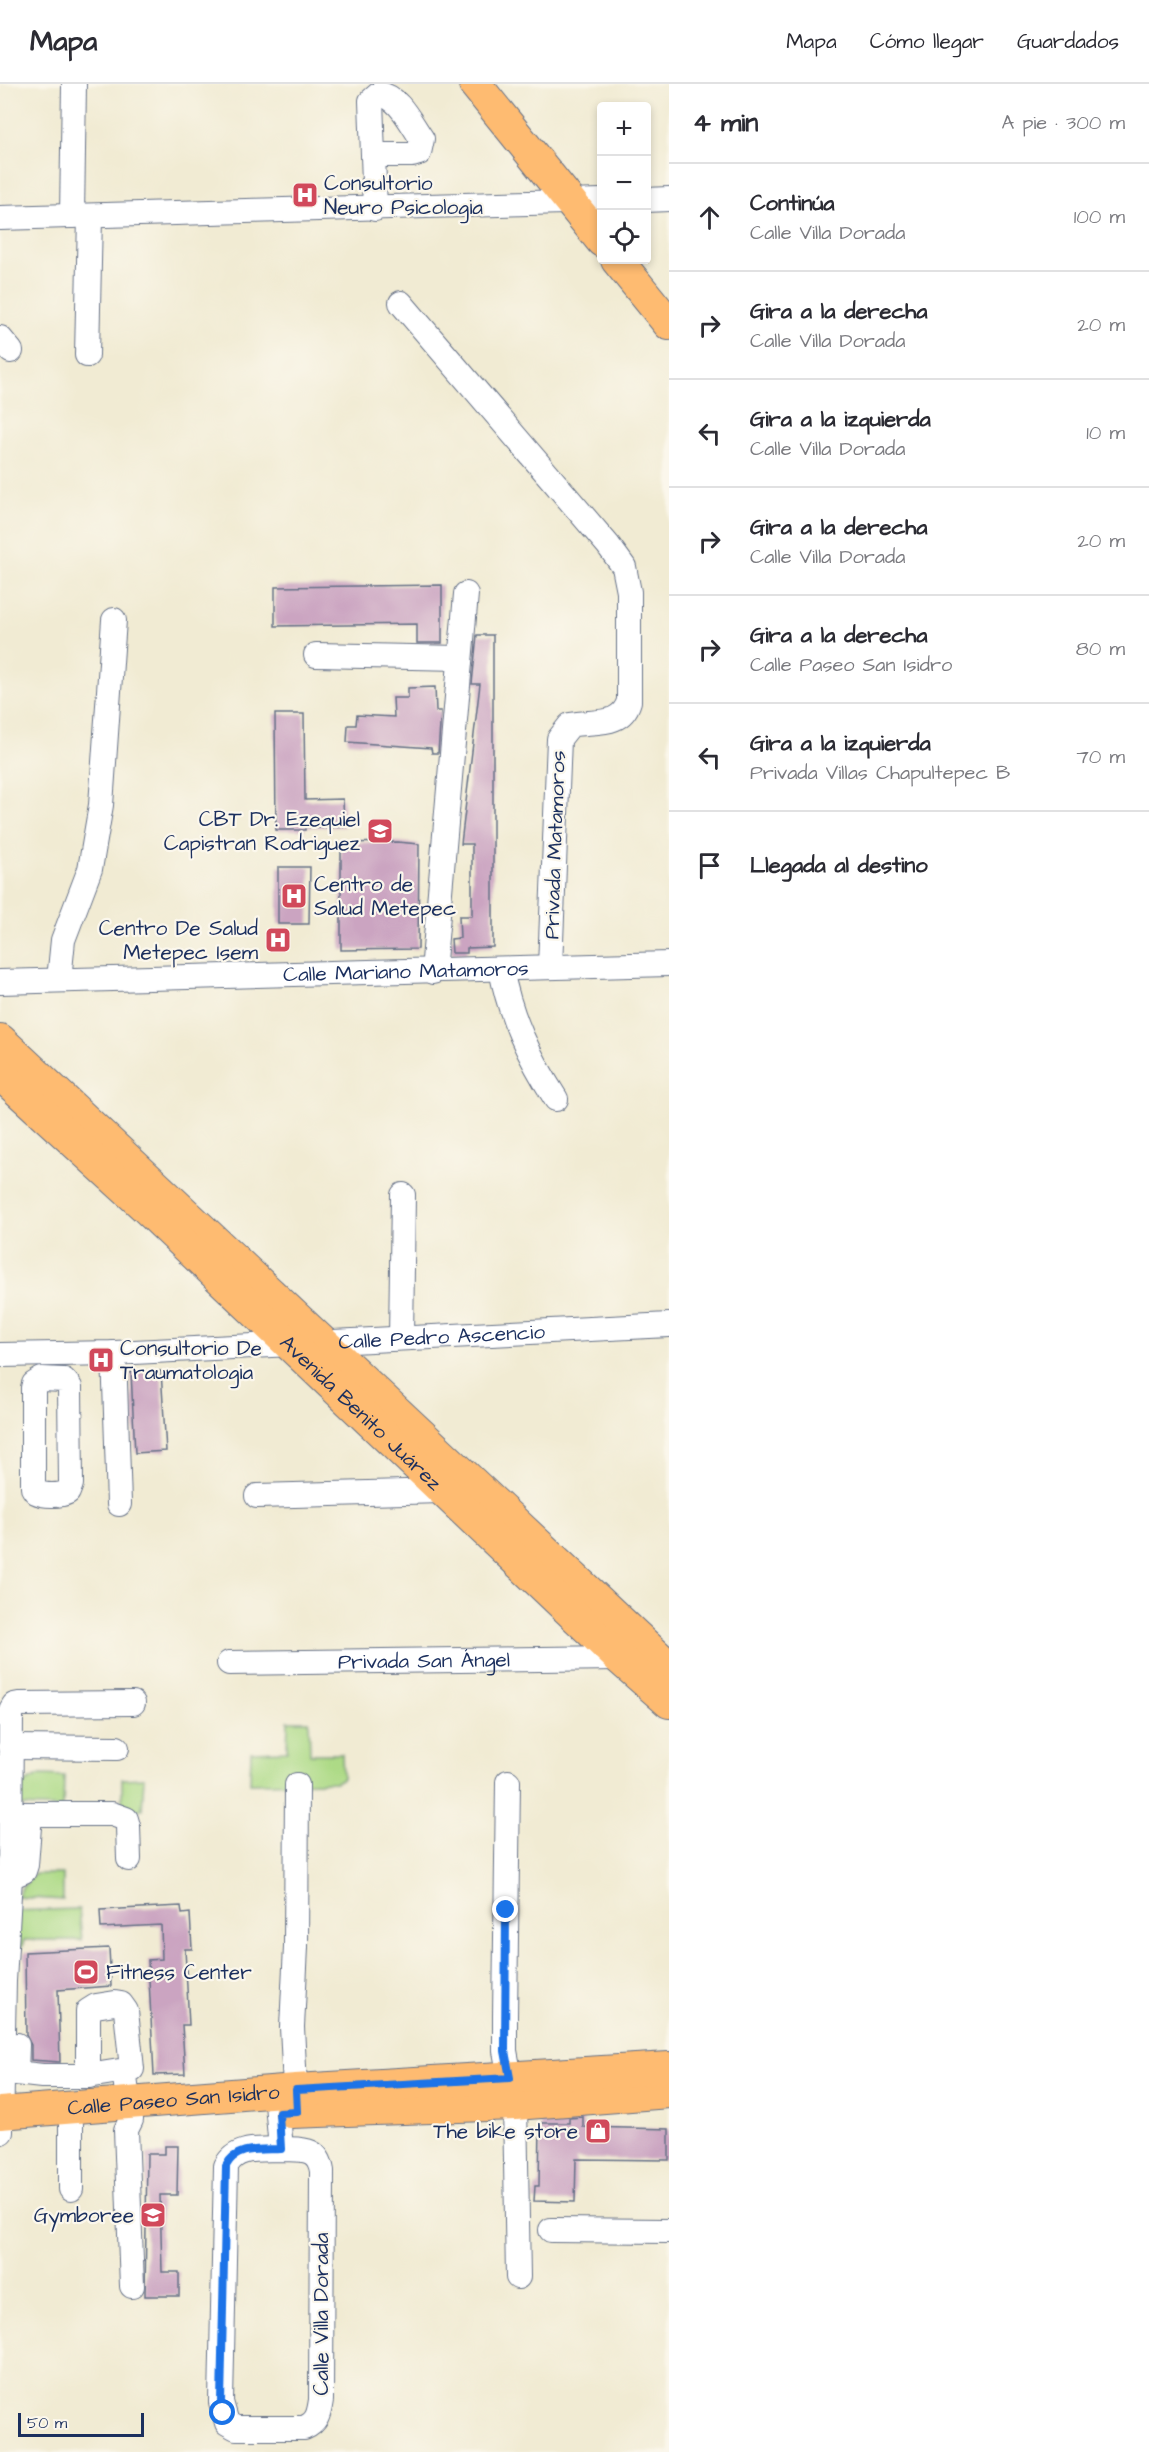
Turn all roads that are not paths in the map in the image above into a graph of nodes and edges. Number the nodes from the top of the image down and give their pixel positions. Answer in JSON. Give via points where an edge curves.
{"nodes":[{"id":1,"x":74,"y":84,"type":"edge"},
{"id":2,"x":475,"y":84,"type":"edge"},
{"id":3,"x":373,"y":155,"type":"dead end"},
{"id":4,"x":669,"y":199,"type":"edge"},
{"id":5,"x":651,"y":200,"type":"edge"},
{"id":6,"x":597,"y":201,"type":"edge"},
{"id":7,"x":570,"y":202,"type":"junction"},
{"id":8,"x":375,"y":209,"type":"junction"},
{"id":9,"x":81,"y":216,"type":"junction"},
{"id":10,"x":0,"y":218,"type":"edge"},
{"id":11,"x":597,"y":235,"type":"edge"},
{"id":12,"x":619,"y":264,"type":"edge"},
{"id":13,"x":401,"y":303,"type":"dead end"},
{"id":14,"x":669,"y":324,"type":"edge"},
{"id":15,"x":87,"y":355,"type":"dead end"},
{"id":16,"x":466,"y":594,"type":"dead end"},
{"id":17,"x":114,"y":620,"type":"dead end"},
{"id":18,"x":316,"y":656,"type":"dead end"},
{"id":19,"x":460,"y":658,"type":"junction"},
{"id":20,"x":669,"y":964,"type":"edge"},
{"id":21,"x":550,"y":967,"type":"junction"},
{"id":22,"x":501,"y":969,"type":"junction"},
{"id":23,"x":433,"y":972,"type":"junction"},
{"id":24,"x":59,"y":980,"type":"junction"},
{"id":25,"x":0,"y":982,"type":"edge"},
{"id":26,"x":0,"y":1040,"type":"edge"},
{"id":27,"x":0,"y":1074,"type":"edge"},
{"id":28,"x":556,"y":1099,"type":"dead end"},
{"id":29,"x":403,"y":1195,"type":"dead end"},
{"id":30,"x":669,"y":1325,"type":"edge"},
{"id":31,"x":401,"y":1338,"type":"junction"},
{"id":32,"x":305,"y":1343,"type":"junction"},
{"id":33,"x":114,"y":1353,"type":"junction"},
{"id":34,"x":51,"y":1354,"type":"junction"},
{"id":35,"x":0,"y":1355,"type":"edge"},
{"id":36,"x":51,"y":1380,"type":"dead end"},
{"id":37,"x":442,"y":1491,"type":"junction"},
{"id":38,"x":257,"y":1496,"type":"dead end"},
{"id":39,"x":119,"y":1504,"type":"dead end"},
{"id":40,"x":620,"y":1658,"type":"junction"},
{"id":41,"x":229,"y":1663,"type":"dead end"},
{"id":42,"x":669,"y":1667,"type":"edge"},
{"id":43,"x":669,"y":1702,"type":"edge"},
{"id":44,"x":133,"y":1703,"type":"dead end"},
{"id":45,"x":10,"y":1747,"type":"junction"},
{"id":46,"x":117,"y":1748,"type":"dead end"},
{"id":47,"x":508,"y":1782,"type":"dead end"},
{"id":48,"x":297,"y":1785,"type":"dead end"},
{"id":49,"x":20,"y":1814,"type":"junction"},
{"id":50,"x":129,"y":1859,"type":"dead end"},
{"id":51,"x":20,"y":1976,"type":"dead end"},
{"id":52,"x":669,"y":2068,"type":"edge"},
{"id":53,"x":16,"y":2073,"type":"junction"},
{"id":54,"x":513,"y":2091,"type":"junction"},
{"id":55,"x":669,"y":2092,"type":"edge"},
{"id":56,"x":287,"y":2102,"type":"junction"},
{"id":57,"x":124,"y":2116,"type":"junction"},
{"id":58,"x":6,"y":2122,"type":"edge"},
{"id":59,"x":71,"y":2125,"type":"junction"},
{"id":60,"x":281,"y":2149,"type":"junction"},
{"id":61,"x":71,"y":2190,"type":"dead end"},
{"id":62,"x":551,"y":2230,"type":"dead end"},
{"id":63,"x":669,"y":2231,"type":"edge"},
{"id":64,"x":518,"y":2277,"type":"dead end"},
{"id":65,"x":132,"y":2286,"type":"dead end"}],
"edges":[{"from":1,"to":9,"type":"street"},
{"from":2,"to":7,"type":"main road"},
{"from":3,"to":8,"type":"street"},
{"from":4,"to":5,"type":"street"},
{"from":6,"to":7,"type":"street"},
{"from":7,"to":8,"type":"street"},
{"from":7,"to":11,"type":"main road"},
{"from":8,"to":9,"type":"street"},
{"from":9,"to":10,"type":"street"},
{"from":9,"to":15,"type":"street"},
{"from":12,"to":14,"type":"main road"},
{"from":13,"to":21,"type":"street","name":"Privada Matamoros","via":[[624,567],[628,592],[626,710],[606,722],[570,725],[559,739]]},
{"from":16,"to":19,"type":"street"},
{"from":17,"to":24,"type":"street","via":[[101,805],[90,869],[63,940]]},
{"from":18,"to":19,"type":"street"},
{"from":19,"to":23,"type":"street"},
{"from":20,"to":21,"type":"street","name":"Calle Mariano Matamoros"},
{"from":21,"to":22,"type":"street","name":"Calle Mariano Matamoros"},
{"from":22,"to":23,"type":"street","name":"Calle Mariano Matamoros"},
{"from":22,"to":28,"type":"street","via":[[508,1004],[537,1070]]},
{"from":23,"to":24,"type":"street","name":"Calle Mariano Matamoros"},
{"from":24,"to":25,"type":"street","name":"Calle Mariano Matamoros"},
{"from":26,"to":32,"type":"main road","name":"Avenida Benito Juárez"},
{"from":27,"to":32,"type":"main road","name":"Avenida Benito Juárez"},
{"from":29,"to":31,"type":"street"},
{"from":30,"to":31,"type":"street","name":"Calle Pedro Ascencio"},
{"from":31,"to":32,"type":"street","name":"Calle Pedro Ascencio"},
{"from":32,"to":33,"type":"street","name":"Calle Pedro Ascencio"},
{"from":32,"to":37,"type":"main road","name":"Avenida Benito Juárez"},
{"from":32,"to":42,"type":"main road","name":"Avenida Benito Juárez"},
{"from":33,"to":34,"type":"street","name":"Calle Pedro Ascencio"},
{"from":33,"to":39,"type":"street"},
{"from":34,"to":35,"type":"street","name":"Calle Pedro Ascencio"},
{"from":34,"to":36,"type":"street"},
{"from":37,"to":38,"type":"street"},
{"from":37,"to":40,"type":"main road","name":"Avenida Benito Juárez"},
{"from":40,"to":41,"type":"street","name":"Privada San Ángel"},
{"from":40,"to":43,"type":"main road","name":"Avenida Benito Juárez"},
{"from":44,"to":45,"type":"street","via":[[14,1705]]},
{"from":45,"to":46,"type":"street"},
{"from":45,"to":49,"type":"street"},
{"from":47,"to":54,"type":"street","via":[[505,2051]]},
{"from":48,"to":56,"type":"street","via":[[296,1947]]},
{"from":49,"to":50,"type":"street","via":[[121,1816],[128,1826]]},
{"from":49,"to":58,"type":"street","via":[[10,1877],[4,1982]]},
{"from":51,"to":53,"type":"street"},
{"from":52,"to":54,"type":"main road","name":"Calle Paseo San Isidro"},
{"from":53,"to":57,"type":"street","via":[[107,2073]]},
{"from":53,"to":58,"type":"street"},
{"from":54,"to":55,"type":"main road","name":"Calle Paseo San Isidro"},
{"from":54,"to":56,"type":"main road","name":"Calle Paseo San Isidro"},
{"from":54,"to":64,"type":"street"},
{"from":56,"to":57,"type":"main road","name":"Calle Paseo San Isidro"},
{"from":56,"to":60,"type":"street"},
{"from":57,"to":58,"type":"main road","name":"Calle Paseo San Isidro"},
{"from":57,"to":59,"type":"main road","name":"Calle Paseo San Isidro"},
{"from":57,"to":65,"type":"street"},
{"from":58,"to":59,"type":"main road","name":"Calle Paseo San Isidro"},
{"from":59,"to":61,"type":"street"},
{"from":60,"to":60,"type":"street","name":"Calle Villa Dorada","via":[[238,2152],[226,2166],[221,2402],[227,2423],[236,2428],[304,2428],[319,2415],[320,2162],[308,2151]]},
{"from":62,"to":63,"type":"street"}]}
